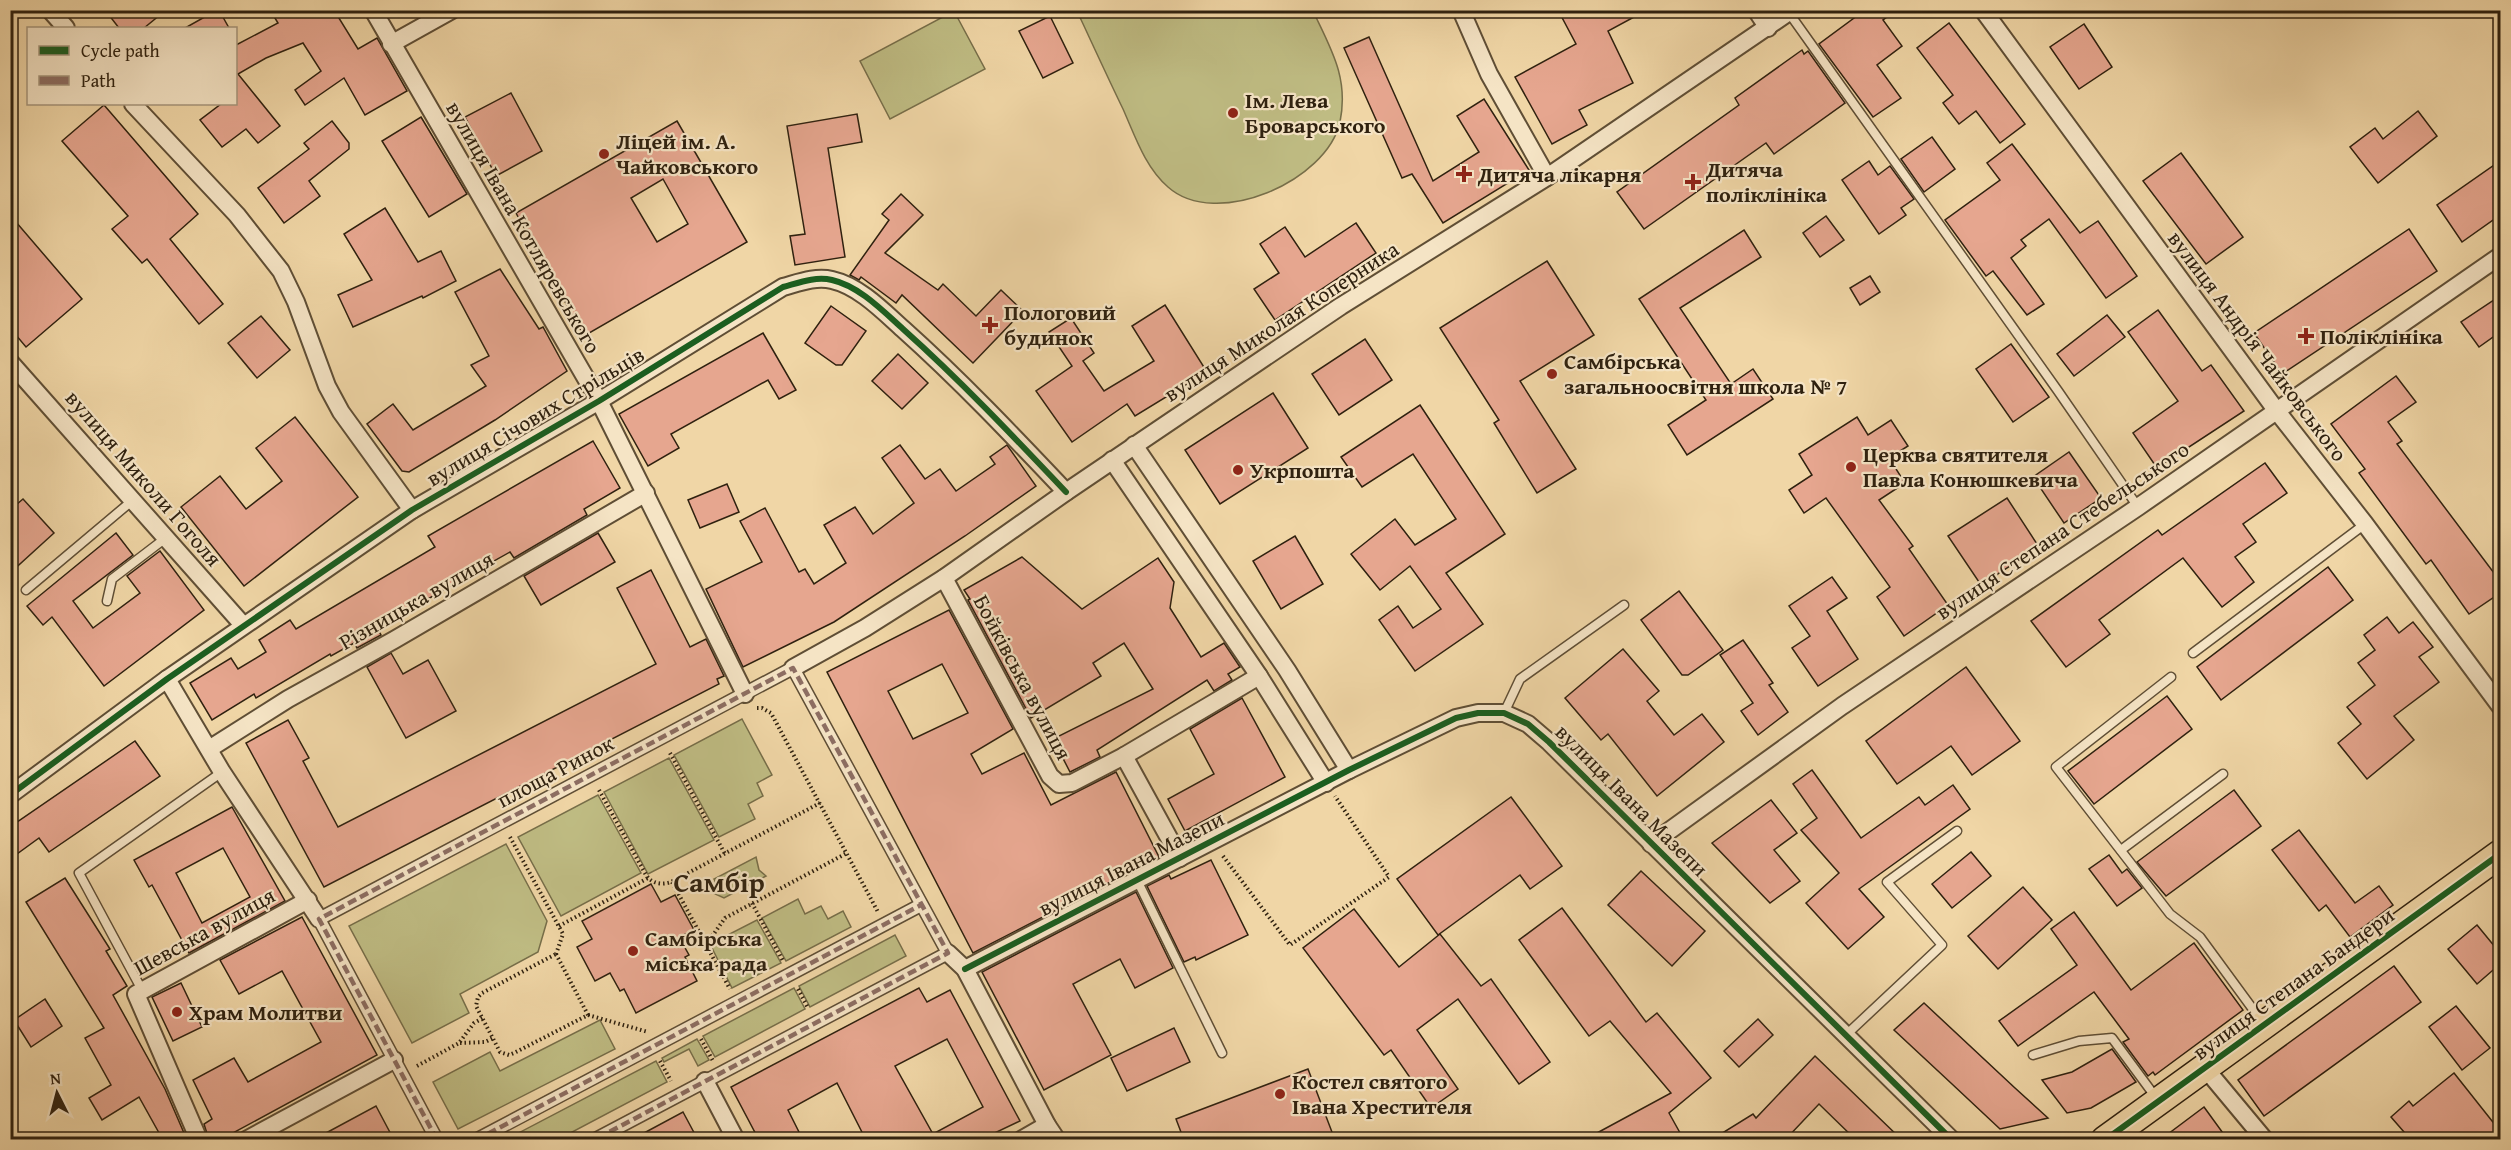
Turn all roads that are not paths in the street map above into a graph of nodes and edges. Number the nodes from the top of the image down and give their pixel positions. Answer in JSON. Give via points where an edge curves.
{"nodes":[{"id":1,"x":50,"y":10,"type":"edge"},
{"id":2,"x":372,"y":10,"type":"edge"},
{"id":3,"x":452,"y":10,"type":"edge"},
{"id":4,"x":1461,"y":10,"type":"edge"},
{"id":5,"x":1756,"y":10,"type":"edge"},
{"id":6,"x":1983,"y":10,"type":"edge"},
{"id":7,"x":1791,"y":12,"type":"edge"},
{"id":8,"x":65,"y":27,"type":"edge"},
{"id":9,"x":1768,"y":28,"type":"junction"},
{"id":10,"x":392,"y":44,"type":"junction"},
{"id":11,"x":134,"y":105,"type":"edge"},
{"id":12,"x":1547,"y":177,"type":"junction"},
{"id":13,"x":2500,"y":256,"type":"edge"},
{"id":14,"x":10,"y":362,"type":"edge"},
{"id":15,"x":599,"y":401,"type":"junction"},
{"id":16,"x":2276,"y":410,"type":"junction"},
{"id":17,"x":1134,"y":445,"type":"junction"},
{"id":18,"x":1112,"y":460,"type":"junction"},
{"id":19,"x":1066,"y":492,"type":"junction"},
{"id":20,"x":646,"y":493,"type":"junction"},
{"id":21,"x":134,"y":499,"type":"junction"},
{"id":22,"x":2138,"y":507,"type":"junction"},
{"id":23,"x":412,"y":510,"type":"junction"},
{"id":24,"x":2365,"y":524,"type":"junction"},
{"id":25,"x":167,"y":537,"type":"junction"},
{"id":26,"x":944,"y":578,"type":"junction"},
{"id":27,"x":26,"y":590,"type":"dead end"},
{"id":28,"x":107,"y":601,"type":"dead end"},
{"id":29,"x":1624,"y":605,"type":"dead end"},
{"id":30,"x":243,"y":625,"type":"junction"},
{"id":31,"x":2193,"y":653,"type":"dead end"},
{"id":32,"x":793,"y":668,"type":"junction"},
{"id":33,"x":1259,"y":676,"type":"junction"},
{"id":34,"x":2171,"y":677,"type":"dead end"},
{"id":35,"x":167,"y":679,"type":"junction"},
{"id":36,"x":745,"y":694,"type":"junction"},
{"id":37,"x":2500,"y":706,"type":"edge"},
{"id":38,"x":1504,"y":713,"type":"junction"},
{"id":39,"x":209,"y":749,"type":"junction"},
{"id":40,"x":1124,"y":756,"type":"junction"},
{"id":41,"x":1348,"y":771,"type":"junction"},
{"id":42,"x":222,"y":772,"type":"junction"},
{"id":43,"x":2223,"y":774,"type":"dead end"},
{"id":44,"x":1326,"y":783,"type":"junction"},
{"id":45,"x":10,"y":795,"type":"edge"},
{"id":46,"x":1957,"y":831,"type":"dead end"},
{"id":47,"x":1651,"y":844,"type":"junction"},
{"id":48,"x":2121,"y":850,"type":"junction"},
{"id":49,"x":2500,"y":854,"type":"edge"},
{"id":50,"x":1180,"y":858,"type":"junction"},
{"id":51,"x":1137,"y":880,"type":"junction"},
{"id":52,"x":308,"y":900,"type":"junction"},
{"id":53,"x":921,"y":905,"type":"junction"},
{"id":54,"x":319,"y":919,"type":"junction"},
{"id":55,"x":948,"y":953,"type":"junction"},
{"id":56,"x":965,"y":969,"type":"junction"},
{"id":57,"x":142,"y":990,"type":"junction"},
{"id":58,"x":2265,"y":1025,"type":"junction"},
{"id":59,"x":1846,"y":1035,"type":"junction"},
{"id":60,"x":1222,"y":1053,"type":"dead end"},
{"id":61,"x":2033,"y":1055,"type":"dead end"},
{"id":62,"x":394,"y":1060,"type":"junction"},
{"id":63,"x":2205,"y":1068,"type":"junction"},
{"id":64,"x":712,"y":1077,"type":"junction"},
{"id":65,"x":2159,"y":1102,"type":"junction"},
{"id":66,"x":1047,"y":1125,"type":"junction"},
{"id":67,"x":199,"y":1140,"type":"edge"},
{"id":68,"x":246,"y":1140,"type":"edge"},
{"id":69,"x":437,"y":1140,"type":"edge"},
{"id":70,"x":476,"y":1140,"type":"edge"},
{"id":71,"x":594,"y":1140,"type":"edge"},
{"id":72,"x":736,"y":1140,"type":"edge"},
{"id":73,"x":1021,"y":1140,"type":"edge"},
{"id":74,"x":1057,"y":1140,"type":"edge"},
{"id":75,"x":1952,"y":1140,"type":"edge"},
{"id":76,"x":2105,"y":1140,"type":"edge"},
{"id":77,"x":2265,"y":1140,"type":"edge"}],
"edges":[{"from":1,"to":8,"type":"street"},
{"from":2,"to":10,"type":"street","name":"вулиця Івана Котляревського"},
{"from":3,"to":10,"type":"street"},
{"from":4,"to":12,"type":"street","via":[[1489,74]]},
{"from":5,"to":9,"type":"street"},
{"from":6,"to":16,"type":"street","name":"вулиця Андрія Чайковського"},
{"from":7,"to":9,"type":"street","name":"вулиця Миколая Коперника"},
{"from":7,"to":22,"type":"lane"},
{"from":9,"to":12,"type":"street","name":"вулиця Миколая Коперника"},
{"from":10,"to":15,"type":"street","name":"вулиця Івана Котляревського"},
{"from":11,"to":23,"type":"street","via":[[237,215],[281,271],[341,412]]},
{"from":12,"to":17,"type":"street","name":"вулиця Миколая Коперника","via":[[1341,306]]},
{"from":13,"to":16,"type":"street","name":"вулиця Степана Стебельського"},
{"from":14,"to":21,"type":"street","name":"вулиця Миколи Гоголя"},
{"from":15,"to":19,"type":"street","name":"вулиця Січових Стрільців","via":[[783,288],[806,280],[832,280],[856,290],[929,352]]},
{"from":15,"to":20,"type":"street","name":"вулиця Івана Котляревського"},
{"from":15,"to":23,"type":"street","name":"вулиця Січових Стрільців"},
{"from":16,"to":22,"type":"street","name":"вулиця Степана Стебельського"},
{"from":16,"to":24,"type":"street","name":"вулиця Андрія Чайковського"},
{"from":17,"to":18,"type":"street","name":"вулиця Миколая Коперника"},
{"from":17,"to":41,"type":"street","via":[[1281,662]]},
{"from":18,"to":19,"type":"street","name":"вулиця Миколая Коперника"},
{"from":18,"to":33,"type":"street"},
{"from":19,"to":26,"type":"street","name":"вулиця Миколая Коперника"},
{"from":20,"to":36,"type":"street","name":"вулиця Івана Котляревського"},
{"from":20,"to":39,"type":"street","name":"Різницька вулиця","via":[[288,699]]},
{"from":21,"to":25,"type":"street","name":"вулиця Миколи Гоголя"},
{"from":21,"to":27,"type":"lane"},
{"from":22,"to":47,"type":"street","name":"вулиця Степана Стебельського","via":[[1842,706]]},
{"from":23,"to":30,"type":"street","name":"вулиця Січових Стрільців"},
{"from":24,"to":31,"type":"lane"},
{"from":24,"to":37,"type":"street","name":"вулиця Андрія Чайковського"},
{"from":25,"to":28,"type":"lane","via":[[112,579]]},
{"from":25,"to":30,"type":"street","name":"вулиця Миколи Гоголя"},
{"from":26,"to":32,"type":"street","name":"вулиця Миколая Коперника"},
{"from":26,"to":40,"type":"street","name":"Бойківська вулиця","via":[[1050,776],[1059,784],[1072,783]]},
{"from":29,"to":38,"type":"lane","via":[[1520,679]]},
{"from":30,"to":35,"type":"street","name":"вулиця Січових Стрільців"},
{"from":32,"to":36,"type":"street","name":"площа Ринок"},
{"from":32,"to":53,"type":"street"},
{"from":33,"to":40,"type":"street","name":"Бойківська вулиця"},
{"from":33,"to":44,"type":"street"},
{"from":34,"to":48,"type":"lane","via":[[2056,767]]},
{"from":35,"to":39,"type":"street"},
{"from":35,"to":45,"type":"street","name":"вулиця Січових Стрільців"},
{"from":36,"to":54,"type":"street","name":"площа Ринок"},
{"from":38,"to":41,"type":"street","name":"вулиця Івана Мазепи","via":[[1456,718]]},
{"from":38,"to":47,"type":"street","name":"вулиця Івана Мазепи","via":[[1528,724],[1549,742]]},
{"from":39,"to":42,"type":"street"},
{"from":40,"to":50,"type":"street"},
{"from":41,"to":44,"type":"street","name":"вулиця Івана Мазепи"},
{"from":42,"to":52,"type":"street"},
{"from":42,"to":57,"type":"lane","via":[[79,873]]},
{"from":43,"to":48,"type":"lane"},
{"from":44,"to":50,"type":"street","name":"вулиця Івана Мазепи"},
{"from":46,"to":59,"type":"lane","via":[[1887,882],[1942,945]]},
{"from":47,"to":59,"type":"street","name":"вулиця Івана Мазепи"},
{"from":48,"to":58,"type":"lane","via":[[2170,914],[2200,937]]},
{"from":49,"to":58,"type":"main road","name":"вулиця Степана Бандери"},
{"from":50,"to":51,"type":"street","name":"вулиця Івана Мазепи"},
{"from":51,"to":56,"type":"street","name":"вулиця Івана Мазепи"},
{"from":51,"to":60,"type":"lane"},
{"from":52,"to":54,"type":"street"},
{"from":52,"to":57,"type":"street","name":"Шевська вулиця"},
{"from":53,"to":55,"type":"street"},
{"from":53,"to":70,"type":"street"},
{"from":54,"to":62,"type":"street"},
{"from":55,"to":56,"type":"street"},
{"from":55,"to":64,"type":"street"},
{"from":56,"to":66,"type":"street"},
{"from":57,"to":67,"type":"street","name":"Шевська вулиця","via":[[136,994]]},
{"from":58,"to":63,"type":"main road","name":"вулиця Степана Бандери"},
{"from":59,"to":75,"type":"street","name":"вулиця Івана Мазепи"},
{"from":61,"to":65,"type":"lane","via":[[2079,1041],[2112,1038]]},
{"from":62,"to":68,"type":"street"},
{"from":62,"to":69,"type":"street"},
{"from":63,"to":65,"type":"main road","name":"вулиця Степана Бандери"},
{"from":63,"to":77,"type":"street"},
{"from":64,"to":71,"type":"street"},
{"from":64,"to":72,"type":"street"},
{"from":65,"to":76,"type":"main road","name":"вулиця Степана Бандери"},
{"from":66,"to":73,"type":"street"},
{"from":66,"to":74,"type":"street"}]}
